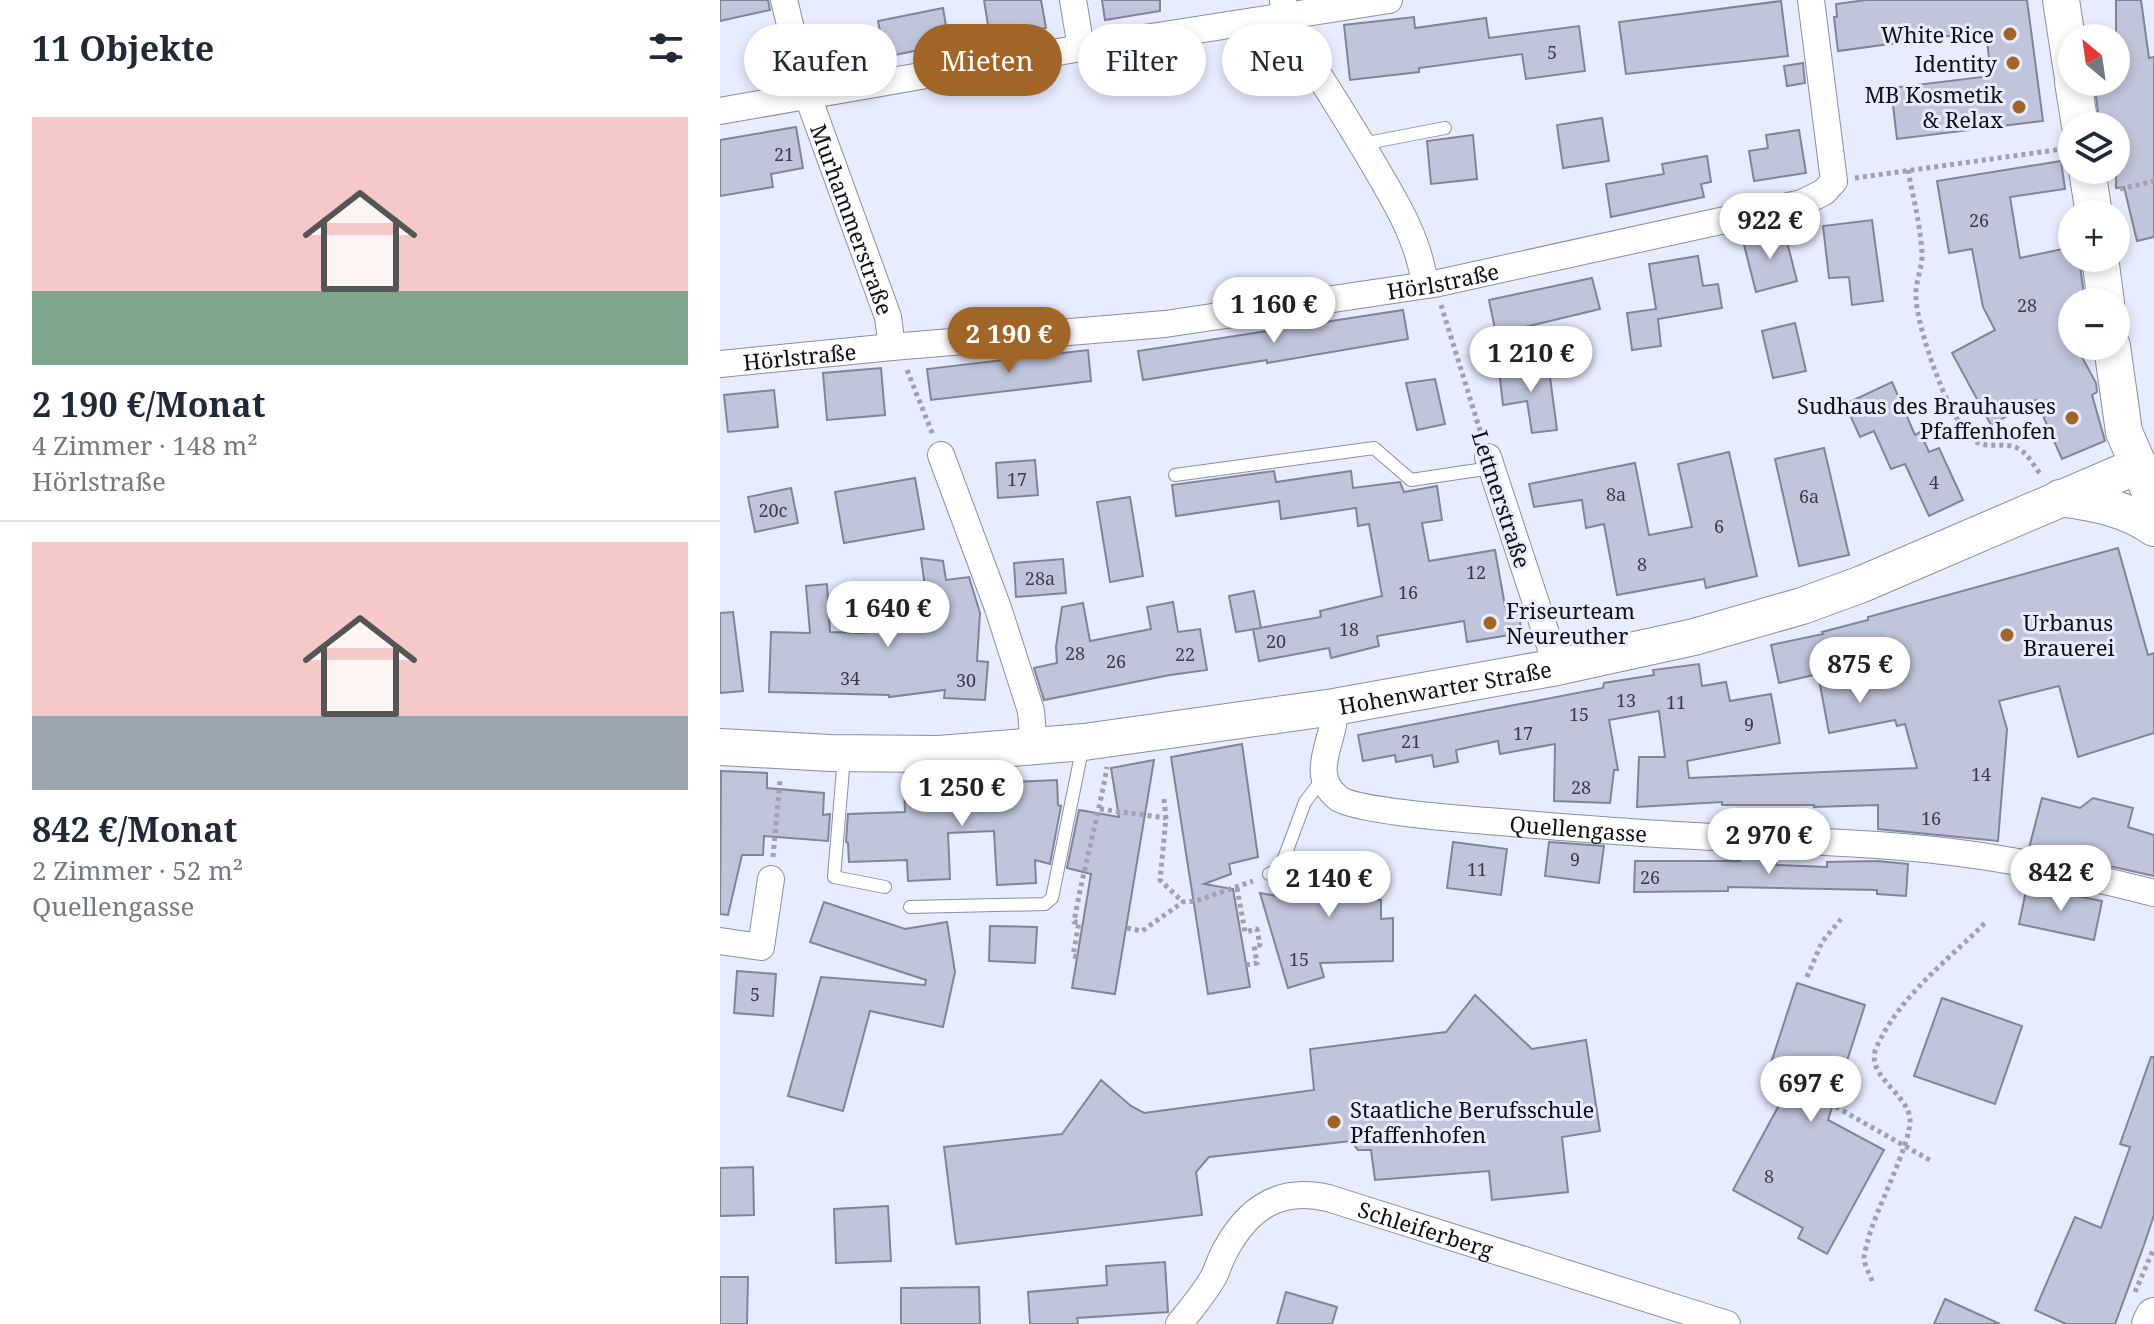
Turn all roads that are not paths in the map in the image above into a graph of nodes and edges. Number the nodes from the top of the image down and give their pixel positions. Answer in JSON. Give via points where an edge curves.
{"nodes":[{"id":1,"x":784,"y":0,"type":"edge"},
{"id":2,"x":1073,"y":0,"type":"edge"},
{"id":3,"x":1389,"y":0,"type":"edge"},
{"id":4,"x":1811,"y":0,"type":"edge"},
{"id":5,"x":2061,"y":0,"type":"edge"},
{"id":6,"x":1284,"y":8,"type":"edge"},
{"id":7,"x":790,"y":24,"type":"edge"},
{"id":8,"x":1203,"y":24,"type":"edge"},
{"id":9,"x":2065,"y":24,"type":"edge"},
{"id":10,"x":1078,"y":30,"type":"edge"},
{"id":11,"x":1078,"y":49,"type":"edge"},
{"id":12,"x":897,"y":79,"type":"edge"},
{"id":13,"x":797,"y":96,"type":"edge"},
{"id":14,"x":808,"y":96,"type":"edge"},
{"id":15,"x":720,"y":111,"type":"edge"},
{"id":16,"x":1445,"y":128,"type":"dead end"},
{"id":17,"x":1362,"y":144,"type":"junction"},
{"id":18,"x":1430,"y":284,"type":"junction"},
{"id":19,"x":895,"y":346,"type":"junction"},
{"id":20,"x":2114,"y":360,"type":"edge"},
{"id":21,"x":720,"y":364,"type":"edge"},
{"id":22,"x":941,"y":455,"type":"road end"},
{"id":23,"x":1490,"y":463,"type":"joint"},
{"id":24,"x":2137,"y":466,"type":"junction"},
{"id":25,"x":1175,"y":475,"type":"dead end"},
{"id":26,"x":2059,"y":498,"type":"junction"},
{"id":27,"x":2154,"y":501,"type":"edge"},
{"id":28,"x":2154,"y":528,"type":"edge"},
{"id":29,"x":1557,"y":667,"type":"junction"},
{"id":30,"x":1334,"y":707,"type":"junction"},
{"id":31,"x":1098,"y":740,"type":"junction"},
{"id":32,"x":720,"y":747,"type":"edge"},
{"id":33,"x":1034,"y":747,"type":"junction"},
{"id":34,"x":844,"y":754,"type":"junction"},
{"id":35,"x":1324,"y":777,"type":"junction"},
{"id":36,"x":1269,"y":874,"type":"road end"},
{"id":37,"x":771,"y":879,"type":"road end"},
{"id":38,"x":885,"y":887,"type":"dead end"},
{"id":39,"x":2154,"y":893,"type":"edge"},
{"id":40,"x":910,"y":907,"type":"dead end"},
{"id":41,"x":720,"y":941,"type":"edge"},
{"id":42,"x":1179,"y":1324,"type":"edge"},
{"id":43,"x":1727,"y":1324,"type":"edge"}],
"edges":[{"from":1,"to":7,"type":"street","name":"Murhammerstraße"},
{"from":2,"to":10,"type":"street"},
{"from":3,"to":6,"type":"street"},
{"from":4,"to":18,"type":"street","name":"Hörlstraße","via":[[1829,187],[1802,203]]},
{"from":5,"to":9,"type":"street"},
{"from":6,"to":8,"type":"street"},
{"from":6,"to":17,"type":"street","via":[[1292,33]]},
{"from":11,"to":12,"type":"street"},
{"from":13,"to":15,"type":"street"},
{"from":14,"to":19,"type":"street","name":"Murhammerstraße"},
{"from":16,"to":17,"type":"lane"},
{"from":17,"to":18,"type":"street","via":[[1409,227]]},
{"from":18,"to":19,"type":"street","name":"Hörlstraße","via":[[1165,324]]},
{"from":19,"to":21,"type":"street","name":"Hörlstraße"},
{"from":20,"to":24,"type":"street","via":[[2124,432]]},
{"from":22,"to":33,"type":"street","via":[[1008,637],[1031,711]]},
{"from":23,"to":25,"type":"lane","via":[[1411,480],[1374,448]]},
{"from":23,"to":29,"type":"street","name":"Lettnerstraße"},
{"from":24,"to":26,"type":"street","name":"Hohenwarter Straße"},
{"from":24,"to":27,"type":"street"},
{"from":26,"to":28,"type":"street","via":[[2110,507]]},
{"from":26,"to":29,"type":"street","name":"Hohenwarter Straße","via":[[1802,606]]},
{"from":29,"to":30,"type":"street","name":"Hohenwarter Straße"},
{"from":30,"to":31,"type":"street","name":"Hohenwarter Straße"},
{"from":30,"to":35,"type":"street"},
{"from":31,"to":33,"type":"street","name":"Hohenwarter Straße"},
{"from":31,"to":40,"type":"lane","via":[[1052,898],[1045,904]]},
{"from":32,"to":34,"type":"street","name":"Hohenwarter Straße"},
{"from":33,"to":34,"type":"street","name":"Hohenwarter Straße"},
{"from":34,"to":38,"type":"lane","via":[[834,877]]},
{"from":35,"to":36,"type":"lane","via":[[1305,802],[1280,869]]},
{"from":35,"to":39,"type":"street","name":"Quellengasse","via":[[1343,801],[1450,819],[1942,851]]},
{"from":37,"to":41,"type":"street","via":[[761,947]]},
{"from":42,"to":43,"type":"street","name":"Schleiferberg","via":[[1205,1291],[1243,1224],[1269,1201],[1312,1194]]}]}
